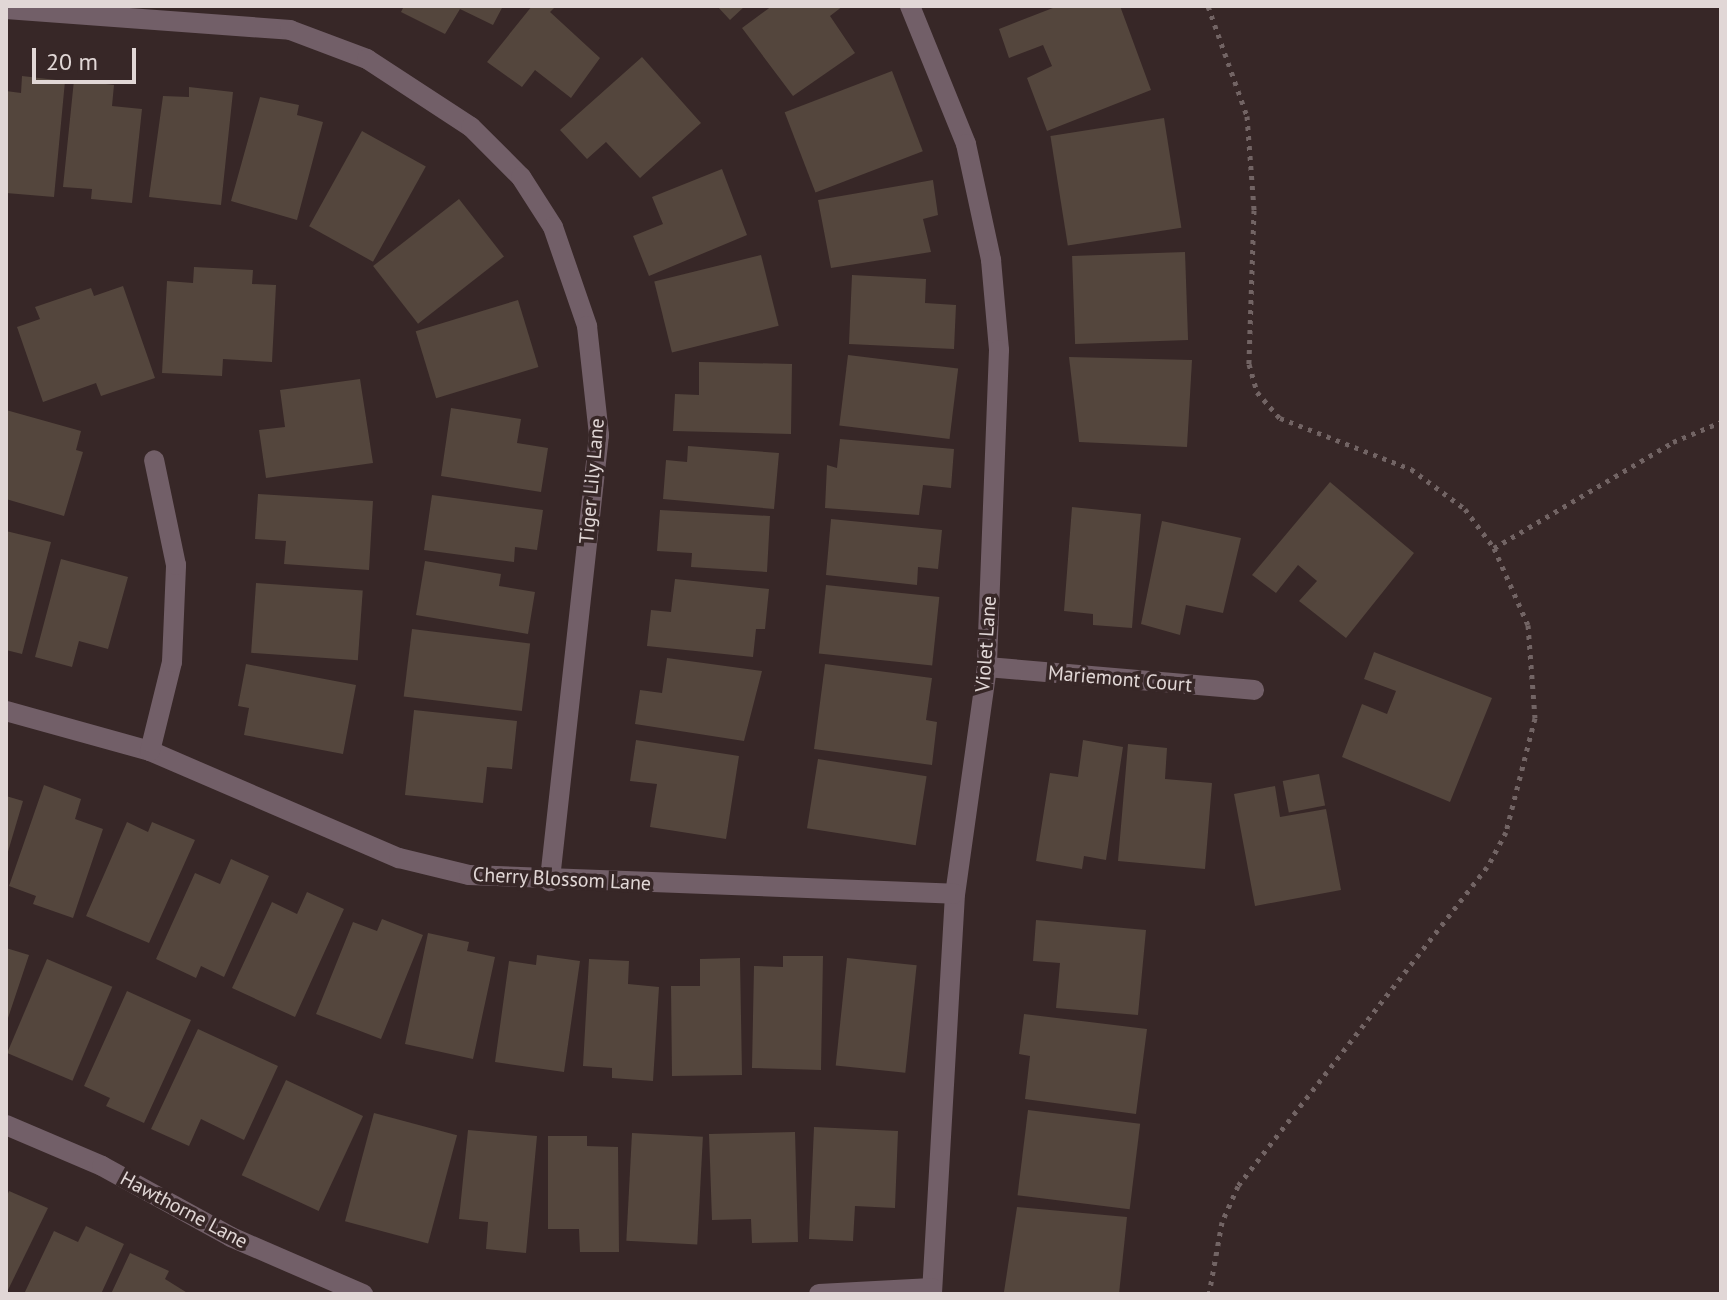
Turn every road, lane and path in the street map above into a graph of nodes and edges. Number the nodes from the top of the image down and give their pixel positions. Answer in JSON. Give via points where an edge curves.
{"nodes":[{"id":1,"x":910,"y":6,"type":"edge"},
{"id":2,"x":1208,"y":6,"type":"edge"},
{"id":3,"x":6,"y":9,"type":"edge"},
{"id":4,"x":229,"y":14,"type":"edge"},
{"id":5,"x":1721,"y":422,"type":"edge"},
{"id":6,"x":154,"y":460,"type":"dead end"},
{"id":7,"x":1494,"y":548,"type":"junction"},
{"id":8,"x":987,"y":667,"type":"junction"},
{"id":9,"x":1254,"y":690,"type":"dead end"},
{"id":10,"x":6,"y":711,"type":"edge"},
{"id":11,"x":150,"y":751,"type":"junction"},
{"id":12,"x":550,"y":881,"type":"junction"},
{"id":13,"x":955,"y":894,"type":"junction"},
{"id":14,"x":6,"y":1125,"type":"edge"},
{"id":15,"x":932,"y":1291,"type":"edge"},
{"id":16,"x":363,"y":1294,"type":"edge"},
{"id":17,"x":819,"y":1294,"type":"edge"},
{"id":18,"x":1209,"y":1294,"type":"edge"}],
"edges":[{"from":1,"to":8,"type":"street","name":"Violet Lane","via":[[966,144],[991,260],[999,350]]},
{"from":2,"to":7,"type":"path","via":[[1247,116],[1254,210],[1249,364],[1257,392],[1280,418],[1370,450],[1441,486]]},
{"from":3,"to":4,"type":"street","name":"Tiger Lily Lane"},
{"from":4,"to":12,"type":"street","name":"Tiger Lily Lane","via":[[367,59],[471,127],[521,177],[553,227],[573,276],[596,378],[599,435]]},
{"from":5,"to":7,"type":"path","via":[[1673,442]]},
{"from":6,"to":11,"type":"street","via":[[176,565],[172,662]]},
{"from":7,"to":18,"type":"path","via":[[1528,625],[1534,672],[1528,765],[1506,832],[1474,889],[1238,1186],[1222,1222]]},
{"from":8,"to":9,"type":"street","name":"Mariemont Court"},
{"from":8,"to":13,"type":"street","name":"Violet Lane"},
{"from":10,"to":11,"type":"street","name":"Cherry Blossom Lane"},
{"from":11,"to":12,"type":"street","name":"Cherry Blossom Lane","via":[[399,858],[469,875]]},
{"from":12,"to":13,"type":"street","name":"Cherry Blossom Lane"},
{"from":13,"to":15,"type":"street","name":"Violet Lane"},
{"from":14,"to":16,"type":"street","name":"Hawthorne Lane","via":[[102,1166],[231,1237]]},
{"from":15,"to":17,"type":"street"}]}
